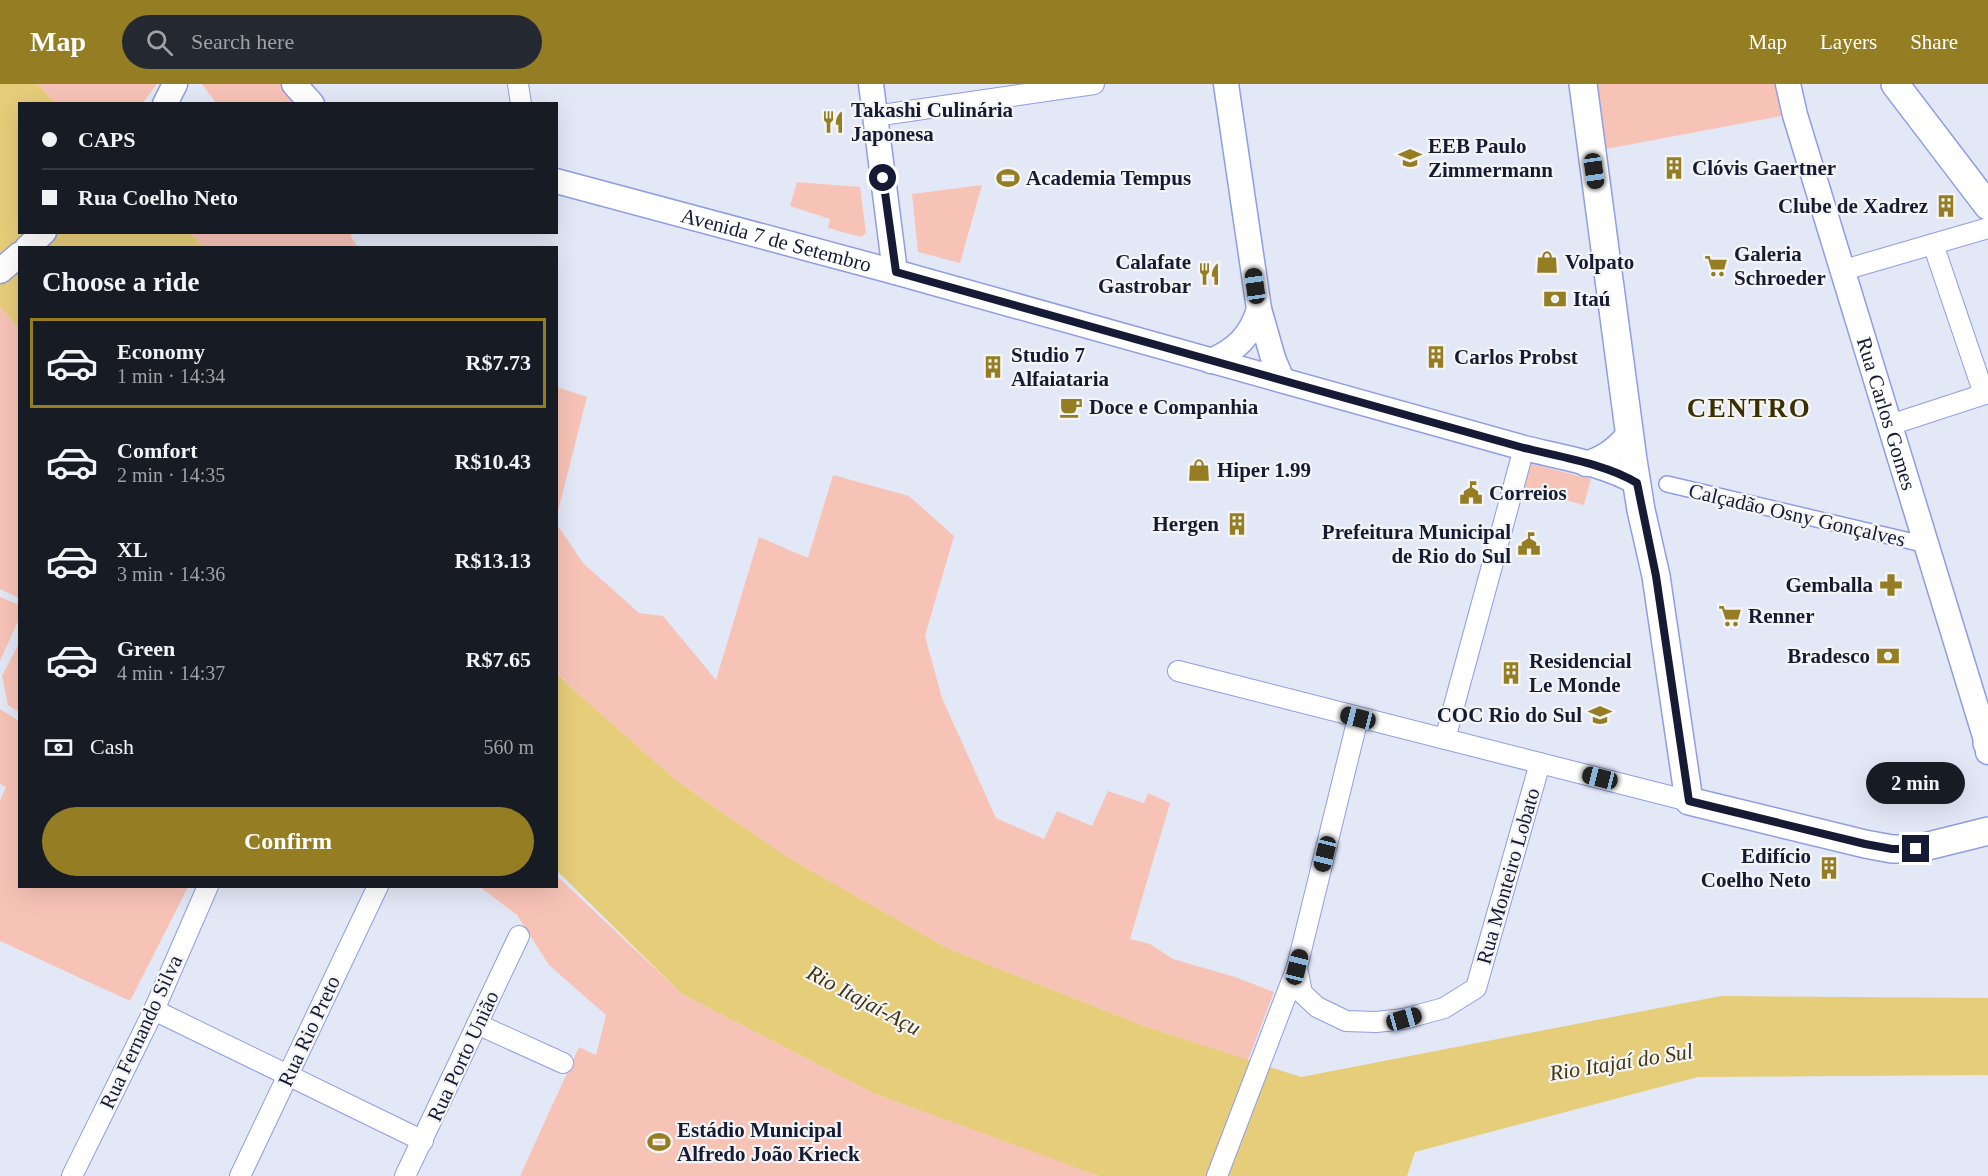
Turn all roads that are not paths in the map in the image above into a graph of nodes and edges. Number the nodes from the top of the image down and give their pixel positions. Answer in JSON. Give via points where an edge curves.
{"nodes":[{"id":1,"x":175,"y":84,"type":"edge"},
{"id":2,"x":294,"y":84,"type":"edge"},
{"id":3,"x":518,"y":84,"type":"edge"},
{"id":4,"x":871,"y":84,"type":"edge"},
{"id":5,"x":1094,"y":84,"type":"edge"},
{"id":6,"x":1226,"y":84,"type":"edge"},
{"id":7,"x":1582,"y":84,"type":"edge"},
{"id":8,"x":1788,"y":84,"type":"edge"},
{"id":9,"x":1895,"y":84,"type":"edge"},
{"id":10,"x":166,"y":102,"type":"edge"},
{"id":11,"x":310,"y":102,"type":"edge"},
{"id":12,"x":521,"y":102,"type":"edge"},
{"id":13,"x":875,"y":116,"type":"junction"},
{"id":14,"x":558,"y":182,"type":"edge"},
{"id":15,"x":1988,"y":206,"type":"edge"},
{"id":16,"x":1988,"y":228,"type":"edge"},
{"id":17,"x":42,"y":234,"type":"edge"},
{"id":18,"x":1933,"y":244,"type":"junction"},
{"id":19,"x":29,"y":246,"type":"edge"},
{"id":20,"x":18,"y":256,"type":"edge"},
{"id":21,"x":1844,"y":270,"type":"junction"},
{"id":22,"x":0,"y":271,"type":"edge"},
{"id":23,"x":896,"y":272,"type":"junction"},
{"id":24,"x":1258,"y":309,"type":"junction"},
{"id":25,"x":1211,"y":361,"type":"junction"},
{"id":26,"x":1282,"y":380,"type":"junction"},
{"id":27,"x":1986,"y":394,"type":"edge"},
{"id":28,"x":1890,"y":425,"type":"junction"},
{"id":29,"x":1629,"y":434,"type":"junction"},
{"id":30,"x":1524,"y":448,"type":"junction"},
{"id":31,"x":1586,"y":464,"type":"junction"},
{"id":32,"x":1637,"y":483,"type":"junction"},
{"id":33,"x":1667,"y":484,"type":"dead end"},
{"id":34,"x":1927,"y":545,"type":"junction"},
{"id":35,"x":1178,"y":671,"type":"dead end"},
{"id":36,"x":1358,"y":718,"type":"junction"},
{"id":37,"x":1445,"y":739,"type":"junction"},
{"id":38,"x":1988,"y":745,"type":"edge"},
{"id":39,"x":1540,"y":763,"type":"junction"},
{"id":40,"x":1689,"y":801,"type":"junction"},
{"id":41,"x":1988,"y":831,"type":"edge"},
{"id":42,"x":207,"y":888,"type":"edge"},
{"id":43,"x":377,"y":888,"type":"edge"},
{"id":44,"x":519,"y":936,"type":"dead end"},
{"id":45,"x":1297,"y":967,"type":"junction"},
{"id":46,"x":154,"y":1010,"type":"junction"},
{"id":47,"x":477,"y":1024,"type":"junction"},
{"id":48,"x":563,"y":1063,"type":"dead end"},
{"id":49,"x":289,"y":1074,"type":"junction"},
{"id":50,"x":423,"y":1141,"type":"junction"},
{"id":51,"x":72,"y":1176,"type":"edge"},
{"id":52,"x":240,"y":1176,"type":"edge"},
{"id":53,"x":405,"y":1176,"type":"edge"},
{"id":54,"x":1217,"y":1176,"type":"edge"}],
"edges":[{"from":1,"to":10,"type":"street"},
{"from":2,"to":11,"type":"street"},
{"from":3,"to":12,"type":"street"},
{"from":4,"to":13,"type":"street"},
{"from":5,"to":13,"type":"street"},
{"from":6,"to":24,"type":"street"},
{"from":7,"to":29,"type":"main road"},
{"from":8,"to":21,"type":"street","name":"Rua Carlos Gomes"},
{"from":9,"to":15,"type":"main road"},
{"from":13,"to":23,"type":"street"},
{"from":14,"to":23,"type":"street","name":"Avenida 7 de Setembro"},
{"from":16,"to":18,"type":"street"},
{"from":17,"to":19,"type":"street"},
{"from":18,"to":21,"type":"street"},
{"from":18,"to":27,"type":"street"},
{"from":20,"to":22,"type":"street"},
{"from":21,"to":28,"type":"street","name":"Rua Carlos Gomes"},
{"from":23,"to":25,"type":"street","name":"Avenida 7 de Setembro"},
{"from":24,"to":25,"type":"street","via":[[1251,329],[1238,346]]},
{"from":24,"to":26,"type":"street"},
{"from":25,"to":26,"type":"street","name":"Avenida 7 de Setembro"},
{"from":26,"to":30,"type":"street","name":"Avenida 7 de Setembro"},
{"from":27,"to":28,"type":"street"},
{"from":28,"to":34,"type":"street","name":"Rua Carlos Gomes"},
{"from":29,"to":31,"type":"street","via":[[1607,455]]},
{"from":29,"to":32,"type":"main road"},
{"from":30,"to":31,"type":"street","name":"Avenida 7 de Setembro"},
{"from":30,"to":37,"type":"street"},
{"from":31,"to":32,"type":"street","name":"Avenida 7 de Setembro"},
{"from":32,"to":40,"type":"main road","via":[[1656,576]]},
{"from":33,"to":34,"type":"street","name":"Calçadão Osny Gonçalves"},
{"from":34,"to":38,"type":"street","name":"Rua Carlos Gomes"},
{"from":35,"to":36,"type":"street"},
{"from":36,"to":37,"type":"street"},
{"from":36,"to":45,"type":"street"},
{"from":37,"to":39,"type":"street"},
{"from":39,"to":40,"type":"street"},
{"from":39,"to":45,"type":"street","name":"Rua Monteiro Lobato","via":[[1476,988],[1444,1008],[1404,1019],[1346,1021],[1317,1007],[1302,993]]},
{"from":40,"to":41,"type":"main road","via":[[1892,849],[1916,849]]},
{"from":42,"to":46,"type":"street","name":"Rua Fernando Silva"},
{"from":43,"to":49,"type":"street","name":"Rua Rio Preto"},
{"from":44,"to":47,"type":"street","name":"Rua Porto União"},
{"from":45,"to":54,"type":"street"},
{"from":46,"to":49,"type":"street"},
{"from":46,"to":51,"type":"street","name":"Rua Fernando Silva"},
{"from":47,"to":48,"type":"street"},
{"from":47,"to":50,"type":"street","name":"Rua Porto União"},
{"from":49,"to":50,"type":"street"},
{"from":49,"to":52,"type":"street","name":"Rua Rio Preto"},
{"from":50,"to":53,"type":"street","name":"Rua Porto União"}]}
